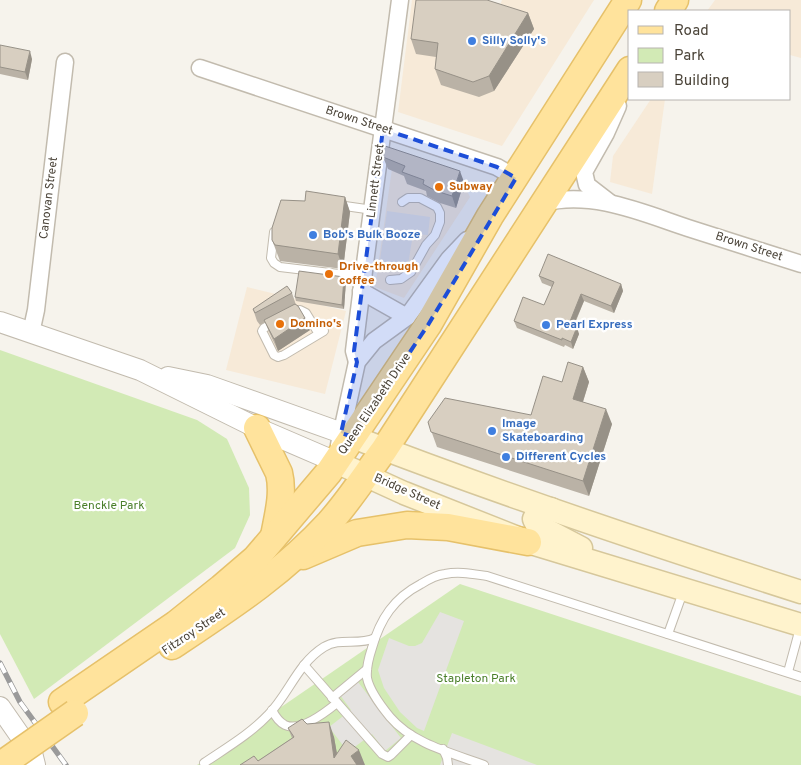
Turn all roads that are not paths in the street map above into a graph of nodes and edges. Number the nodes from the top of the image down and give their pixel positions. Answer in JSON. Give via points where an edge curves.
{"nodes":[{"id":1,"x":400,"y":0,"type":"edge"},
{"id":2,"x":628,"y":0,"type":"edge"},
{"id":3,"x":65,"y":62,"type":"dead end"},
{"id":4,"x":200,"y":68,"type":"dead end"},
{"id":5,"x":628,"y":73,"type":"edge"},
{"id":6,"x":628,"y":83,"type":"edge"},
{"id":7,"x":383,"y":129,"type":"junction"},
{"id":8,"x":516,"y":178,"type":"junction"},
{"id":9,"x":402,"y":202,"type":"dead end"},
{"id":10,"x":327,"y":203,"type":"edge"},
{"id":11,"x":543,"y":203,"type":"junction"},
{"id":12,"x":611,"y":204,"type":"junction"},
{"id":13,"x":373,"y":210,"type":"junction"},
{"id":14,"x":490,"y":216,"type":"junction"},
{"id":15,"x":277,"y":221,"type":"edge"},
{"id":16,"x":801,"y":264,"type":"edge"},
{"id":17,"x":390,"y":280,"type":"dead end"},
{"id":18,"x":362,"y":283,"type":"junction"},
{"id":19,"x":407,"y":317,"type":"junction"},
{"id":20,"x":0,"y":322,"type":"edge"},
{"id":21,"x":324,"y":331,"type":"joint"},
{"id":22,"x":31,"y":333,"type":"junction"},
{"id":23,"x":357,"y":362,"type":"junction"},
{"id":24,"x":140,"y":370,"type":"junction"},
{"id":25,"x":257,"y":428,"type":"junction"},
{"id":26,"x":347,"y":435,"type":"junction"},
{"id":27,"x":384,"y":450,"type":"junction"},
{"id":28,"x":336,"y":462,"type":"junction"},
{"id":29,"x":366,"y":474,"type":"junction"},
{"id":30,"x":551,"y":509,"type":"junction"},
{"id":31,"x":274,"y":536,"type":"junction"},
{"id":32,"x":528,"y":542,"type":"junction"},
{"id":33,"x":694,"y":558,"type":"junction"},
{"id":34,"x":289,"y":563,"type":"junction"},
{"id":35,"x":626,"y":572,"type":"junction"},
{"id":36,"x":684,"y":590,"type":"junction"},
{"id":37,"x":801,"y":592,"type":"edge"},
{"id":38,"x":801,"y":626,"type":"edge"},
{"id":39,"x":668,"y":634,"type":"junction"},
{"id":40,"x":375,"y":638,"type":"junction"},
{"id":41,"x":304,"y":665,"type":"junction"},
{"id":42,"x":367,"y":669,"type":"junction"},
{"id":43,"x":788,"y":672,"type":"junction"},
{"id":44,"x":801,"y":677,"type":"edge"},
{"id":45,"x":335,"y":700,"type":"junction"},
{"id":46,"x":0,"y":707,"type":"edge"},
{"id":47,"x":68,"y":708,"type":"junction"},
{"id":48,"x":272,"y":710,"type":"junction"},
{"id":49,"x":411,"y":735,"type":"junction"},
{"id":50,"x":443,"y":750,"type":"junction"},
{"id":51,"x":2,"y":757,"type":"edge"},
{"id":52,"x":204,"y":764,"type":"dead end"},
{"id":53,"x":36,"y":765,"type":"edge"},
{"id":54,"x":448,"y":765,"type":"edge"},
{"id":55,"x":484,"y":765,"type":"edge"}],
"edges":[{"from":1,"to":7,"type":"street","name":"Linnett Street"},
{"from":2,"to":8,"type":"main road","name":"Queen Elizabeth Drive"},
{"from":3,"to":22,"type":"street","name":"Canovan Street"},
{"from":4,"to":7,"type":"street","name":"Brown Street"},
{"from":5,"to":11,"type":"main road"},
{"from":6,"to":12,"type":"street","name":"Brown Street","via":[[606,133],[584,172],[587,185]]},
{"from":7,"to":8,"type":"street","name":"Brown Street","via":[[497,167]]},
{"from":7,"to":13,"type":"street","name":"Linnett Street"},
{"from":8,"to":14,"type":"main road","name":"Queen Elizabeth Drive"},
{"from":9,"to":17,"type":"lane","via":[[408,198],[420,198],[437,207],[441,216],[435,235],[411,272],[402,279]]},
{"from":10,"to":13,"type":"lane"},
{"from":11,"to":12,"type":"street","name":"Brown Street","via":[[571,199]]},
{"from":11,"to":27,"type":"main road"},
{"from":12,"to":16,"type":"street","name":"Brown Street"},
{"from":13,"to":18,"type":"street","name":"Linnett Street"},
{"from":14,"to":19,"type":"street","name":"Queen Elizabeth Drive","via":[[449,259]]},
{"from":14,"to":26,"type":"main road","name":"Queen Elizabeth Drive","via":[[428,325]]},
{"from":15,"to":18,"type":"lane","via":[[272,247],[274,263],[280,267],[346,275]]},
{"from":18,"to":19,"type":"street"},
{"from":18,"to":23,"type":"street","name":"Linnett Street","via":[[354,350]]},
{"from":19,"to":23,"type":"street","name":"Queen Elizabeth Drive","via":[[374,341]]},
{"from":20,"to":22,"type":"street","name":"Bridge Street"},
{"from":21,"to":21,"type":"lane","via":[[278,357],[262,331],[300,310],[317,331]]},
{"from":22,"to":24,"type":"street","name":"Bridge Street"},
{"from":23,"to":26,"type":"street","name":"Queen Elizabeth Drive"},
{"from":24,"to":25,"type":"street","name":"Bridge Street"},
{"from":24,"to":26,"type":"street","name":"Bridge Street","via":[[208,385]]},
{"from":25,"to":28,"type":"street","name":"Bridge Street"},
{"from":25,"to":31,"type":"main road","via":[[281,480],[281,501]]},
{"from":26,"to":27,"type":"main road","name":"Bridge Street"},
{"from":26,"to":28,"type":"main road","name":"Queen Elizabeth Drive"},
{"from":27,"to":29,"type":"main road"},
{"from":27,"to":30,"type":"main road","name":"Bridge Street"},
{"from":28,"to":29,"type":"main road","name":"Bridge Street"},
{"from":28,"to":31,"type":"main road","name":"Fitzroy Street"},
{"from":29,"to":32,"type":"main road","name":"Bridge Street","via":[[404,493]]},
{"from":29,"to":34,"type":"main road","name":"Fitzroy Street","via":[[329,522]]},
{"from":30,"to":33,"type":"main road","name":"Bridge Street"},
{"from":30,"to":35,"type":"main road","via":[[536,515],[537,525]]},
{"from":31,"to":47,"type":"main road","name":"Fitzroy Street","via":[[256,558]]},
{"from":32,"to":34,"type":"main road","via":[[448,527],[407,525],[357,533]]},
{"from":32,"to":35,"type":"main road","name":"Bridge Street"},
{"from":33,"to":36,"type":"main road"},
{"from":33,"to":37,"type":"main road","name":"Bridge Street"},
{"from":34,"to":47,"type":"main road","name":"Fitzroy Street","via":[[262,585]]},
{"from":35,"to":36,"type":"main road","name":"Bridge Street"},
{"from":36,"to":38,"type":"main road","name":"Bridge Street"},
{"from":36,"to":39,"type":"lane"},
{"from":38,"to":43,"type":"lane"},
{"from":39,"to":40,"type":"lane","via":[[487,576],[459,572],[432,578],[400,596],[388,611]]},
{"from":39,"to":43,"type":"lane"},
{"from":40,"to":41,"type":"lane","via":[[366,642],[335,642],[324,647]]},
{"from":40,"to":42,"type":"lane"},
{"from":41,"to":45,"type":"lane"},
{"from":41,"to":48,"type":"lane"},
{"from":42,"to":45,"type":"lane"},
{"from":42,"to":49,"type":"lane","via":[[377,700],[391,718]]},
{"from":43,"to":44,"type":"lane"},
{"from":45,"to":48,"type":"lane","via":[[321,716],[294,726],[280,722]]},
{"from":45,"to":49,"type":"lane","via":[[385,756],[391,755]]},
{"from":46,"to":53,"type":"street","via":[[32,753]]},
{"from":47,"to":51,"type":"main road","name":"Fitzroy Street","bridge":true},
{"from":48,"to":52,"type":"lane","via":[[252,730]]},
{"from":49,"to":50,"type":"lane"},
{"from":50,"to":54,"type":"lane"},
{"from":50,"to":55,"type":"lane"}]}
